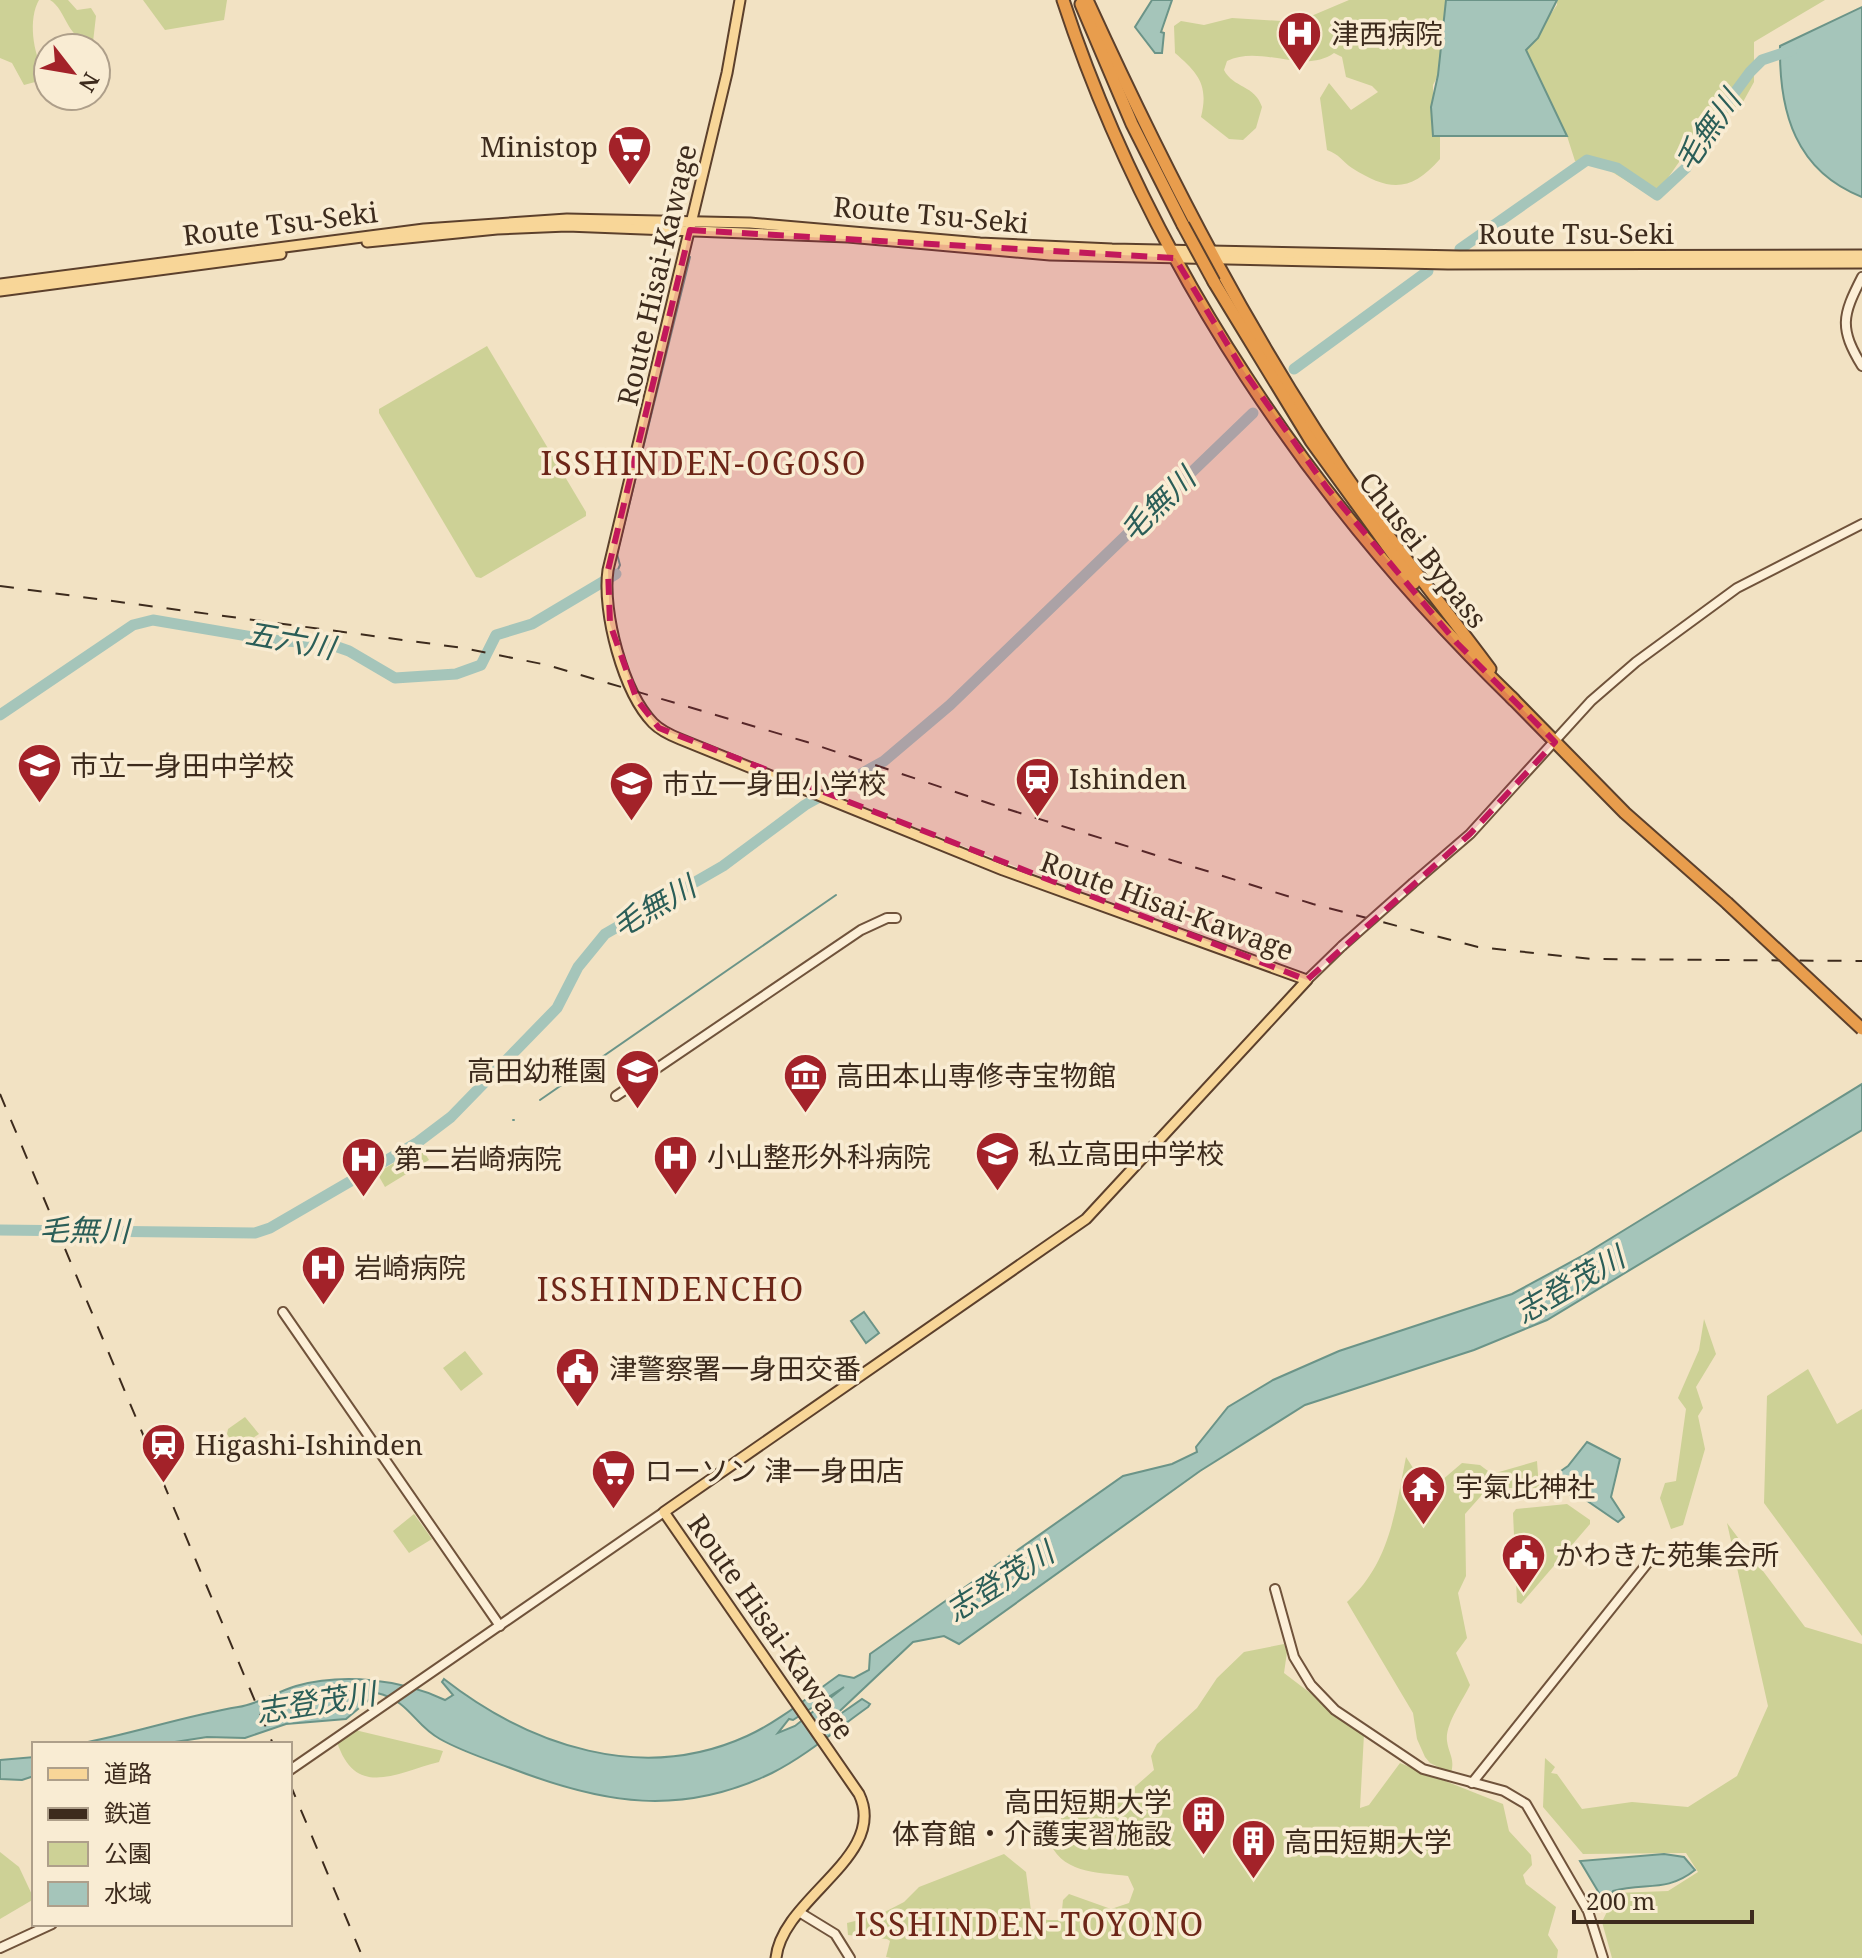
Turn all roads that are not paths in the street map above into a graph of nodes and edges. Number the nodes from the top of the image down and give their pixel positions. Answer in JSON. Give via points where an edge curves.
{"nodes":[{"id":1,"x":740,"y":0,"type":"edge"},
{"id":2,"x":1063,"y":0,"type":"edge"},
{"id":3,"x":1080,"y":0,"type":"edge"},
{"id":4,"x":1087,"y":0,"type":"edge"},
{"id":5,"x":691,"y":226,"type":"junction"},
{"id":6,"x":1172,"y":254,"type":"junction"},
{"id":7,"x":1215,"y":255,"type":"junction"},
{"id":8,"x":1862,"y":255,"type":"edge"},
{"id":9,"x":1862,"y":263,"type":"edge"},
{"id":10,"x":1862,"y":277,"type":"edge"},
{"id":11,"x":0,"y":284,"type":"edge"},
{"id":12,"x":0,"y":291,"type":"edge"},
{"id":13,"x":1862,"y":366,"type":"edge"},
{"id":14,"x":1862,"y":524,"type":"edge"},
{"id":15,"x":1514,"y":700,"type":"junction"},
{"id":16,"x":1555,"y":742,"type":"junction"},
{"id":17,"x":896,"y":918,"type":"dead end"},
{"id":18,"x":1307,"y":980,"type":"junction"},
{"id":19,"x":1862,"y":1029,"type":"edge"},
{"id":20,"x":616,"y":1096,"type":"dead end"},
{"id":21,"x":283,"y":1312,"type":"dead end"},
{"id":22,"x":664,"y":1512,"type":"junction"},
{"id":23,"x":1650,"y":1560,"type":"dead end"},
{"id":24,"x":1275,"y":1589,"type":"dead end"},
{"id":25,"x":500,"y":1626,"type":"junction"},
{"id":26,"x":292,"y":1769,"type":"edge"},
{"id":27,"x":1472,"y":1783,"type":"junction"},
{"id":28,"x":799,"y":1912,"type":"junction"},
{"id":29,"x":48,"y":1926,"type":"edge"},
{"id":30,"x":0,"y":1948,"type":"edge"},
{"id":31,"x":776,"y":1958,"type":"edge"},
{"id":32,"x":850,"y":1958,"type":"edge"},
{"id":33,"x":1603,"y":1958,"type":"edge"}],
"edges":[{"from":1,"to":5,"type":"main road","name":"Route Hisai-Kawage"},
{"from":2,"to":6,"type":"highway","via":[[1126,165]]},
{"from":3,"to":15,"type":"highway","name":"Chusei Bypass","bridge":true,"via":[[1121,99],[1236,324],[1325,461],[1443,619]]},
{"from":4,"to":7,"type":"highway"},
{"from":5,"to":6,"type":"main road","name":"Route Tsu-Seki","via":[[1050,255]]},
{"from":5,"to":11,"type":"main road","name":"Route Tsu-Seki","via":[[494,222]]},
{"from":5,"to":12,"type":"main road","name":"Route Tsu-Seki","via":[[497,229]]},
{"from":5,"to":18,"type":"main road","name":"Route Hisai-Kawage","via":[[606,587],[610,624],[633,689],[654,724],[1003,870]]},
{"from":6,"to":7,"type":"main road","name":"Route Tsu-Seki"},
{"from":6,"to":15,"type":"highway","via":[[1243,370],[1327,488],[1457,643]]},
{"from":7,"to":8,"type":"main road","name":"Route Tsu-Seki"},
{"from":7,"to":9,"type":"main road","name":"Route Tsu-Seki","via":[[1448,264]]},
{"from":7,"to":15,"type":"highway","via":[[1266,348],[1370,510]]},
{"from":10,"to":13,"type":"street","via":[[1843,321]]},
{"from":14,"to":16,"type":"street","via":[[1712,603],[1605,688]]},
{"from":15,"to":16,"type":"highway","name":"Chusei Bypass"},
{"from":16,"to":18,"type":"street","bridge":true,"via":[[1480,825]]},
{"from":16,"to":19,"type":"highway","name":"Chusei Bypass","bridge":true,"via":[[1625,813]]},
{"from":17,"to":20,"type":"street","via":[[861,930]]},
{"from":18,"to":22,"type":"main road","name":"Route Hisai-Kawage","via":[[1086,1219]]},
{"from":21,"to":25,"type":"street"},
{"from":22,"to":25,"type":"street"},
{"from":22,"to":28,"type":"main road","name":"Route Hisai-Kawage","via":[[859,1794],[867,1821],[855,1846]]},
{"from":23,"to":27,"type":"street"},
{"from":24,"to":27,"type":"street","via":[[1294,1657],[1324,1700],[1410,1762]]},
{"from":25,"to":26,"type":"street"},
{"from":27,"to":33,"type":"street","via":[[1512,1794],[1535,1815],[1588,1911]]},
{"from":28,"to":31,"type":"main road","name":"Route Hisai-Kawage","via":[[784,1933]]},
{"from":28,"to":32,"type":"street","via":[[835,1934]]},
{"from":29,"to":30,"type":"street"}]}
